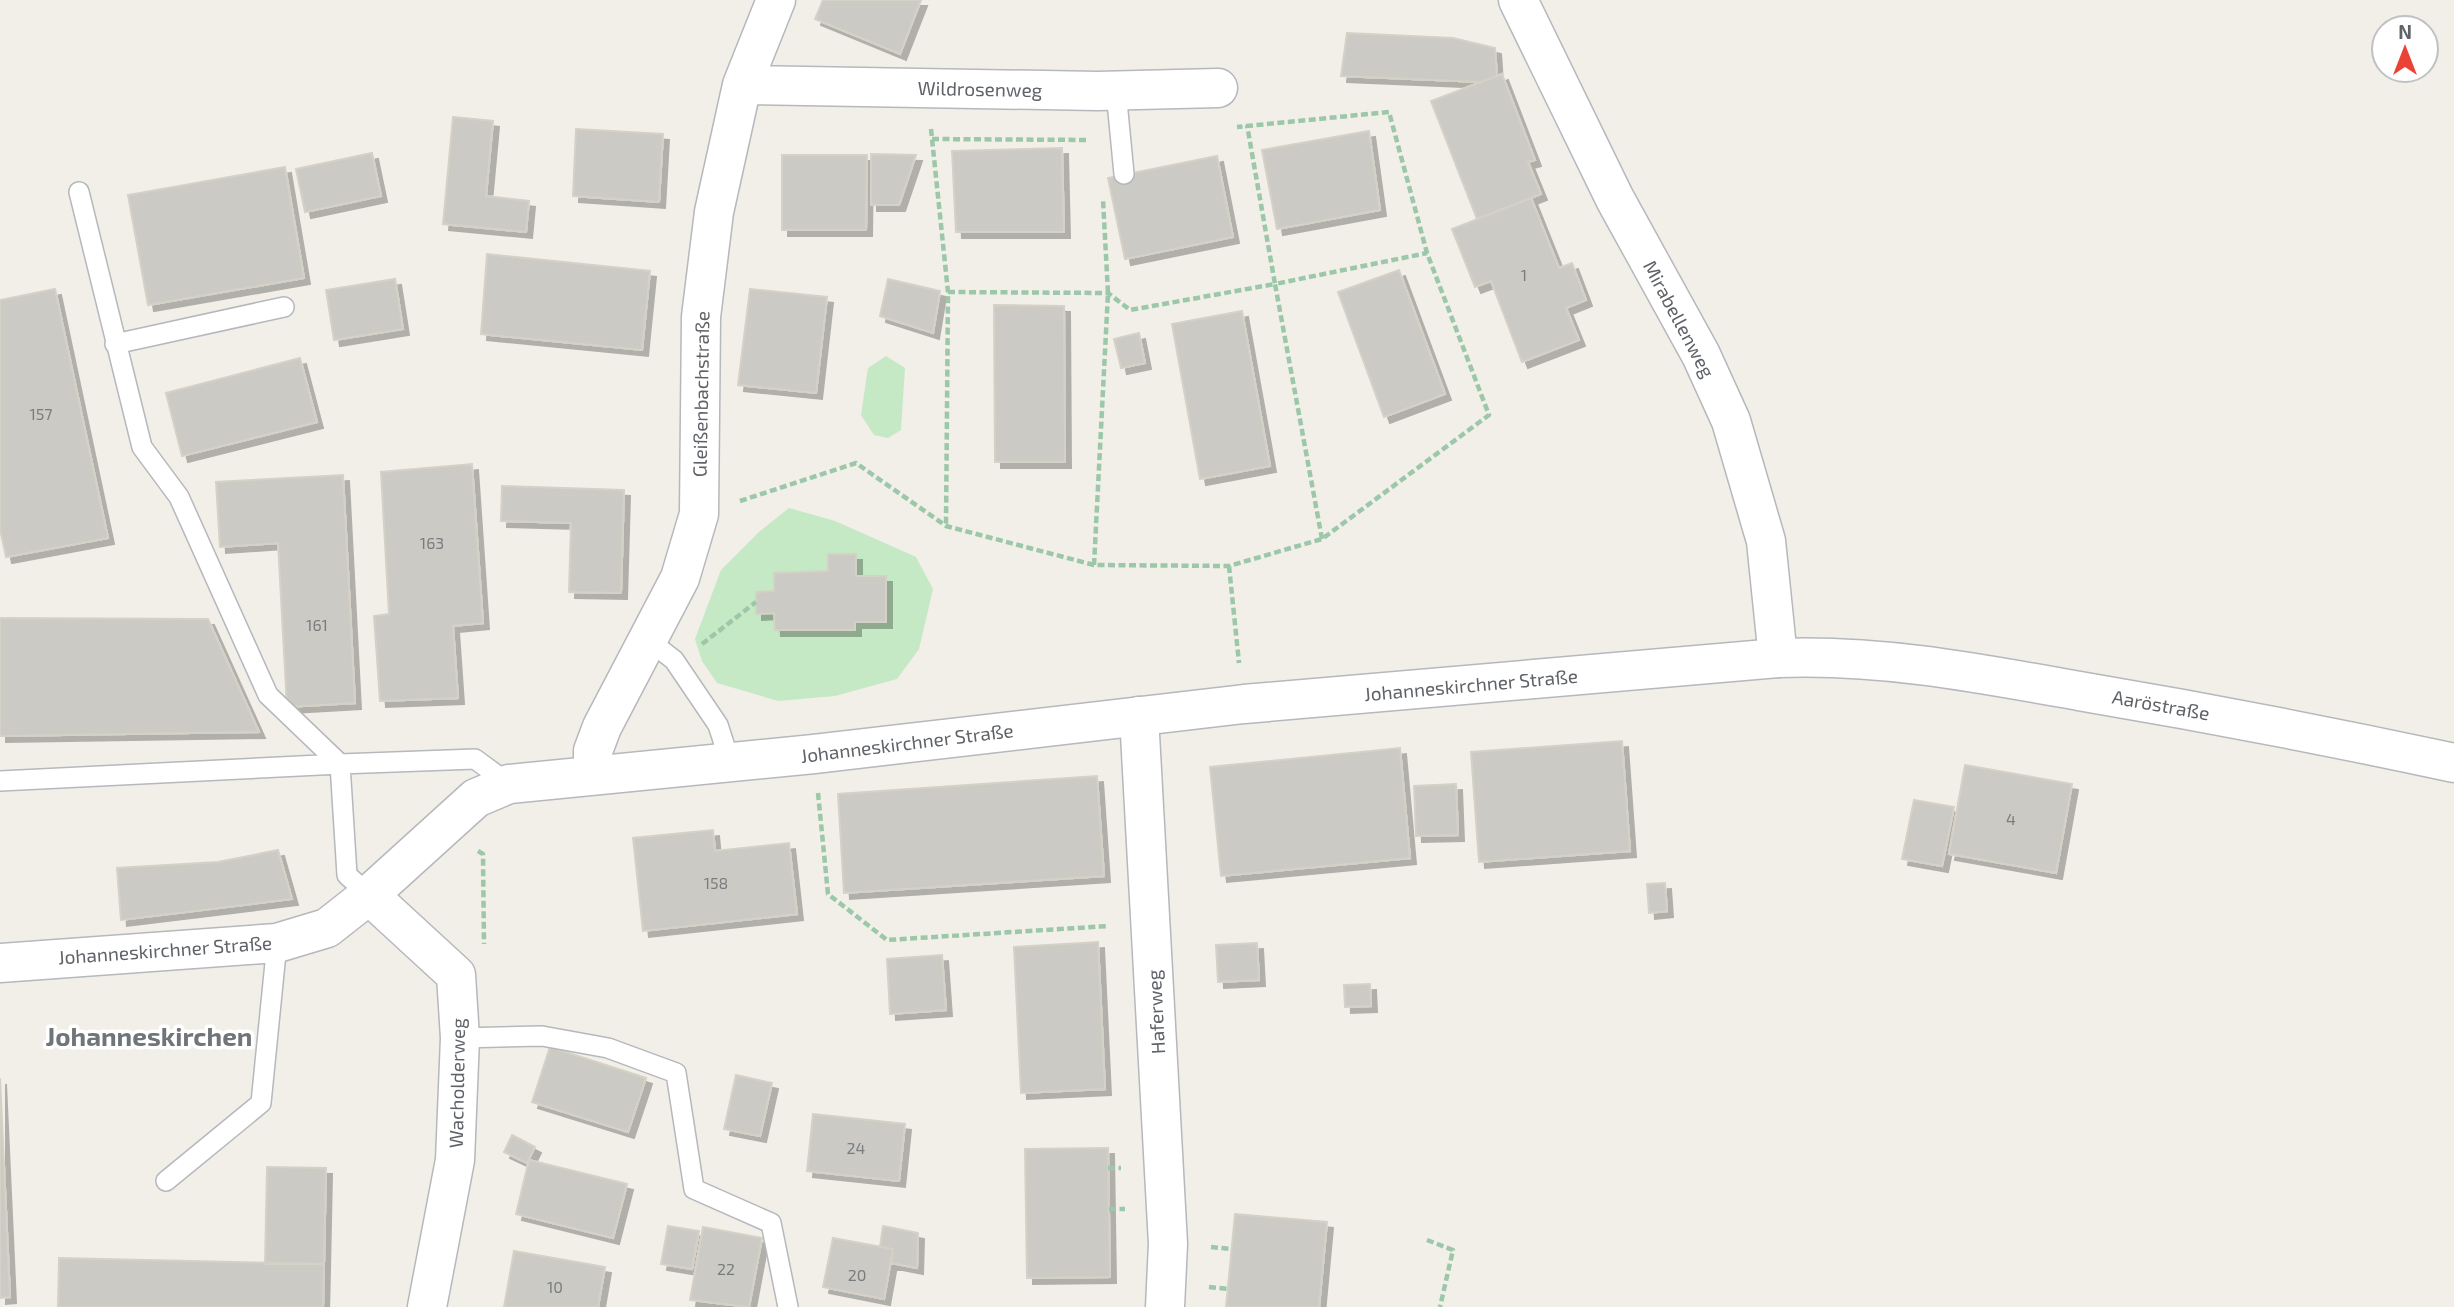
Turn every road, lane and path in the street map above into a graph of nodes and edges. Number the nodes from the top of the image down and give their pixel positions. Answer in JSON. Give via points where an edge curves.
{"nodes":[{"id":1,"x":776,"y":0,"type":"edge"},
{"id":2,"x":1518,"y":0,"type":"edge"},
{"id":3,"x":742,"y":85,"type":"junction"},
{"id":4,"x":1218,"y":88,"type":"joint"},
{"id":5,"x":928,"y":89,"type":"junction"},
{"id":6,"x":1116,"y":91,"type":"junction"},
{"id":7,"x":1248,"y":125,"type":"junction"},
{"id":8,"x":1235,"y":127,"type":"dead end"},
{"id":9,"x":1121,"y":138,"type":"junction"},
{"id":10,"x":932,"y":139,"type":"junction"},
{"id":11,"x":1124,"y":174,"type":"dead end"},
{"id":12,"x":79,"y":192,"type":"dead end"},
{"id":13,"x":1103,"y":196,"type":"dead end"},
{"id":14,"x":1427,"y":253,"type":"junction"},
{"id":15,"x":1275,"y":284,"type":"junction"},
{"id":16,"x":948,"y":292,"type":"junction"},
{"id":17,"x":1108,"y":293,"type":"junction"},
{"id":18,"x":284,"y":307,"type":"dead end"},
{"id":19,"x":115,"y":344,"type":"junction"},
{"id":20,"x":699,"y":514,"type":"junction"},
{"id":21,"x":946,"y":526,"type":"junction"},
{"id":22,"x":1322,"y":539,"type":"junction"},
{"id":23,"x":1094,"y":565,"type":"junction"},
{"id":24,"x":1229,"y":566,"type":"junction"},
{"id":25,"x":756,"y":602,"type":"dead end"},
{"id":26,"x":661,"y":650,"type":"junction"},
{"id":27,"x":1778,"y":658,"type":"junction"},
{"id":28,"x":1867,"y":658,"type":"joint"},
{"id":29,"x":1244,"y":704,"type":"junction"},
{"id":30,"x":1139,"y":716,"type":"junction"},
{"id":31,"x":814,"y":754,"type":"junction"},
{"id":32,"x":730,"y":762,"type":"junction"},
{"id":33,"x":2454,"y":763,"type":"edge"},
{"id":34,"x":340,"y":764,"type":"junction"},
{"id":35,"x":593,"y":774,"type":"junction"},
{"id":36,"x":0,"y":781,"type":"edge"},
{"id":37,"x":509,"y":784,"type":"junction"},
{"id":38,"x":446,"y":825,"type":"junction"},
{"id":39,"x":369,"y":895,"type":"junction"},
{"id":40,"x":1151,"y":923,"type":"junction"},
{"id":41,"x":277,"y":943,"type":"junction"},
{"id":42,"x":484,"y":953,"type":"dead end"},
{"id":43,"x":0,"y":963,"type":"edge"},
{"id":44,"x":460,"y":1038,"type":"junction"},
{"id":45,"x":166,"y":1181,"type":"dead end"},
{"id":46,"x":1427,"y":1240,"type":"dead end"},
{"id":47,"x":427,"y":1307,"type":"edge"},
{"id":48,"x":788,"y":1307,"type":"edge"},
{"id":49,"x":1165,"y":1307,"type":"edge"},
{"id":50,"x":1440,"y":1307,"type":"edge"}],
"edges":[{"from":1,"to":3,"type":"street","name":"Gleißenbachstraße"},
{"from":2,"to":27,"type":"street","name":"Mirabellenweg","via":[[1731,421],[1766,541]]},
{"from":3,"to":5,"type":"street","name":"Wildrosenweg"},
{"from":3,"to":20,"type":"street","name":"Gleißenbachstraße","via":[[714,212],[701,317]]},
{"from":4,"to":6,"type":"street","name":"Wildrosenweg"},
{"from":4,"to":7,"type":"path"},
{"from":5,"to":6,"type":"street","name":"Wildrosenweg"},
{"from":5,"to":10,"type":"path"},
{"from":6,"to":9,"type":"lane"},
{"from":7,"to":8,"type":"path"},
{"from":7,"to":14,"type":"path","via":[[1389,111]]},
{"from":7,"to":15,"type":"path"},
{"from":9,"to":10,"type":"path"},
{"from":9,"to":11,"type":"lane"},
{"from":10,"to":16,"type":"path"},
{"from":12,"to":19,"type":"lane"},
{"from":13,"to":17,"type":"path"},
{"from":14,"to":15,"type":"path"},
{"from":14,"to":22,"type":"path","via":[[1489,415]]},
{"from":15,"to":17,"type":"path","via":[[1130,310]]},
{"from":15,"to":22,"type":"path"},
{"from":16,"to":17,"type":"path"},
{"from":16,"to":21,"type":"path"},
{"from":17,"to":23,"type":"path"},
{"from":18,"to":19,"type":"lane"},
{"from":19,"to":34,"type":"lane","via":[[142,447],[179,497],[268,695]]},
{"from":20,"to":21,"type":"path","via":[[856,463]]},
{"from":20,"to":26,"type":"street","name":"Gleißenbachstraße"},
{"from":21,"to":23,"type":"path"},
{"from":22,"to":24,"type":"path"},
{"from":23,"to":24,"type":"path"},
{"from":24,"to":29,"type":"path"},
{"from":25,"to":26,"type":"path","via":[[698,647]]},
{"from":26,"to":32,"type":"lane","via":[[719,725]]},
{"from":26,"to":35,"type":"street","name":"Gleißenbachstraße","via":[[602,727],[593,751]]},
{"from":27,"to":28,"type":"street","name":"Johanneskirchner Straße"},
{"from":27,"to":29,"type":"street","name":"Johanneskirchner Straße"},
{"from":28,"to":33,"type":"street","name":"Aaröstraße","via":[[2162,705]]},
{"from":29,"to":30,"type":"street","name":"Johanneskirchner Straße"},
{"from":30,"to":31,"type":"street","name":"Johanneskirchner Straße"},
{"from":30,"to":40,"type":"street","name":"Haferweg"},
{"from":31,"to":32,"type":"street","name":"Johanneskirchner Straße"},
{"from":31,"to":40,"type":"path","via":[[828,894],[887,940]]},
{"from":32,"to":35,"type":"street","name":"Johanneskirchner Straße"},
{"from":34,"to":36,"type":"lane"},
{"from":34,"to":37,"type":"lane","via":[[475,758]]},
{"from":34,"to":39,"type":"lane","via":[[347,875]]},
{"from":35,"to":37,"type":"street","name":"Johanneskirchner Straße"},
{"from":37,"to":38,"type":"street","name":"Johanneskirchner Straße","via":[[476,798]]},
{"from":38,"to":39,"type":"street","name":"Johanneskirchner Straße"},
{"from":38,"to":42,"type":"path","via":[[484,854]]},
{"from":39,"to":41,"type":"street","name":"Johanneskirchner Straße","via":[[327,928]]},
{"from":39,"to":44,"type":"street","name":"Wacholderweg","via":[[456,975]]},
{"from":40,"to":49,"type":"street","name":"Haferweg","via":[[1168,1244]]},
{"from":41,"to":43,"type":"street","name":"Johanneskirchner Straße"},
{"from":41,"to":45,"type":"lane","via":[[261,1102]]},
{"from":44,"to":47,"type":"street","name":"Wacholderweg","via":[[455,1160]]},
{"from":44,"to":48,"type":"lane","via":[[542,1036],[608,1048],[676,1073],[694,1189],[771,1223]]},
{"from":46,"to":50,"type":"path","via":[[1453,1250]]}]}
